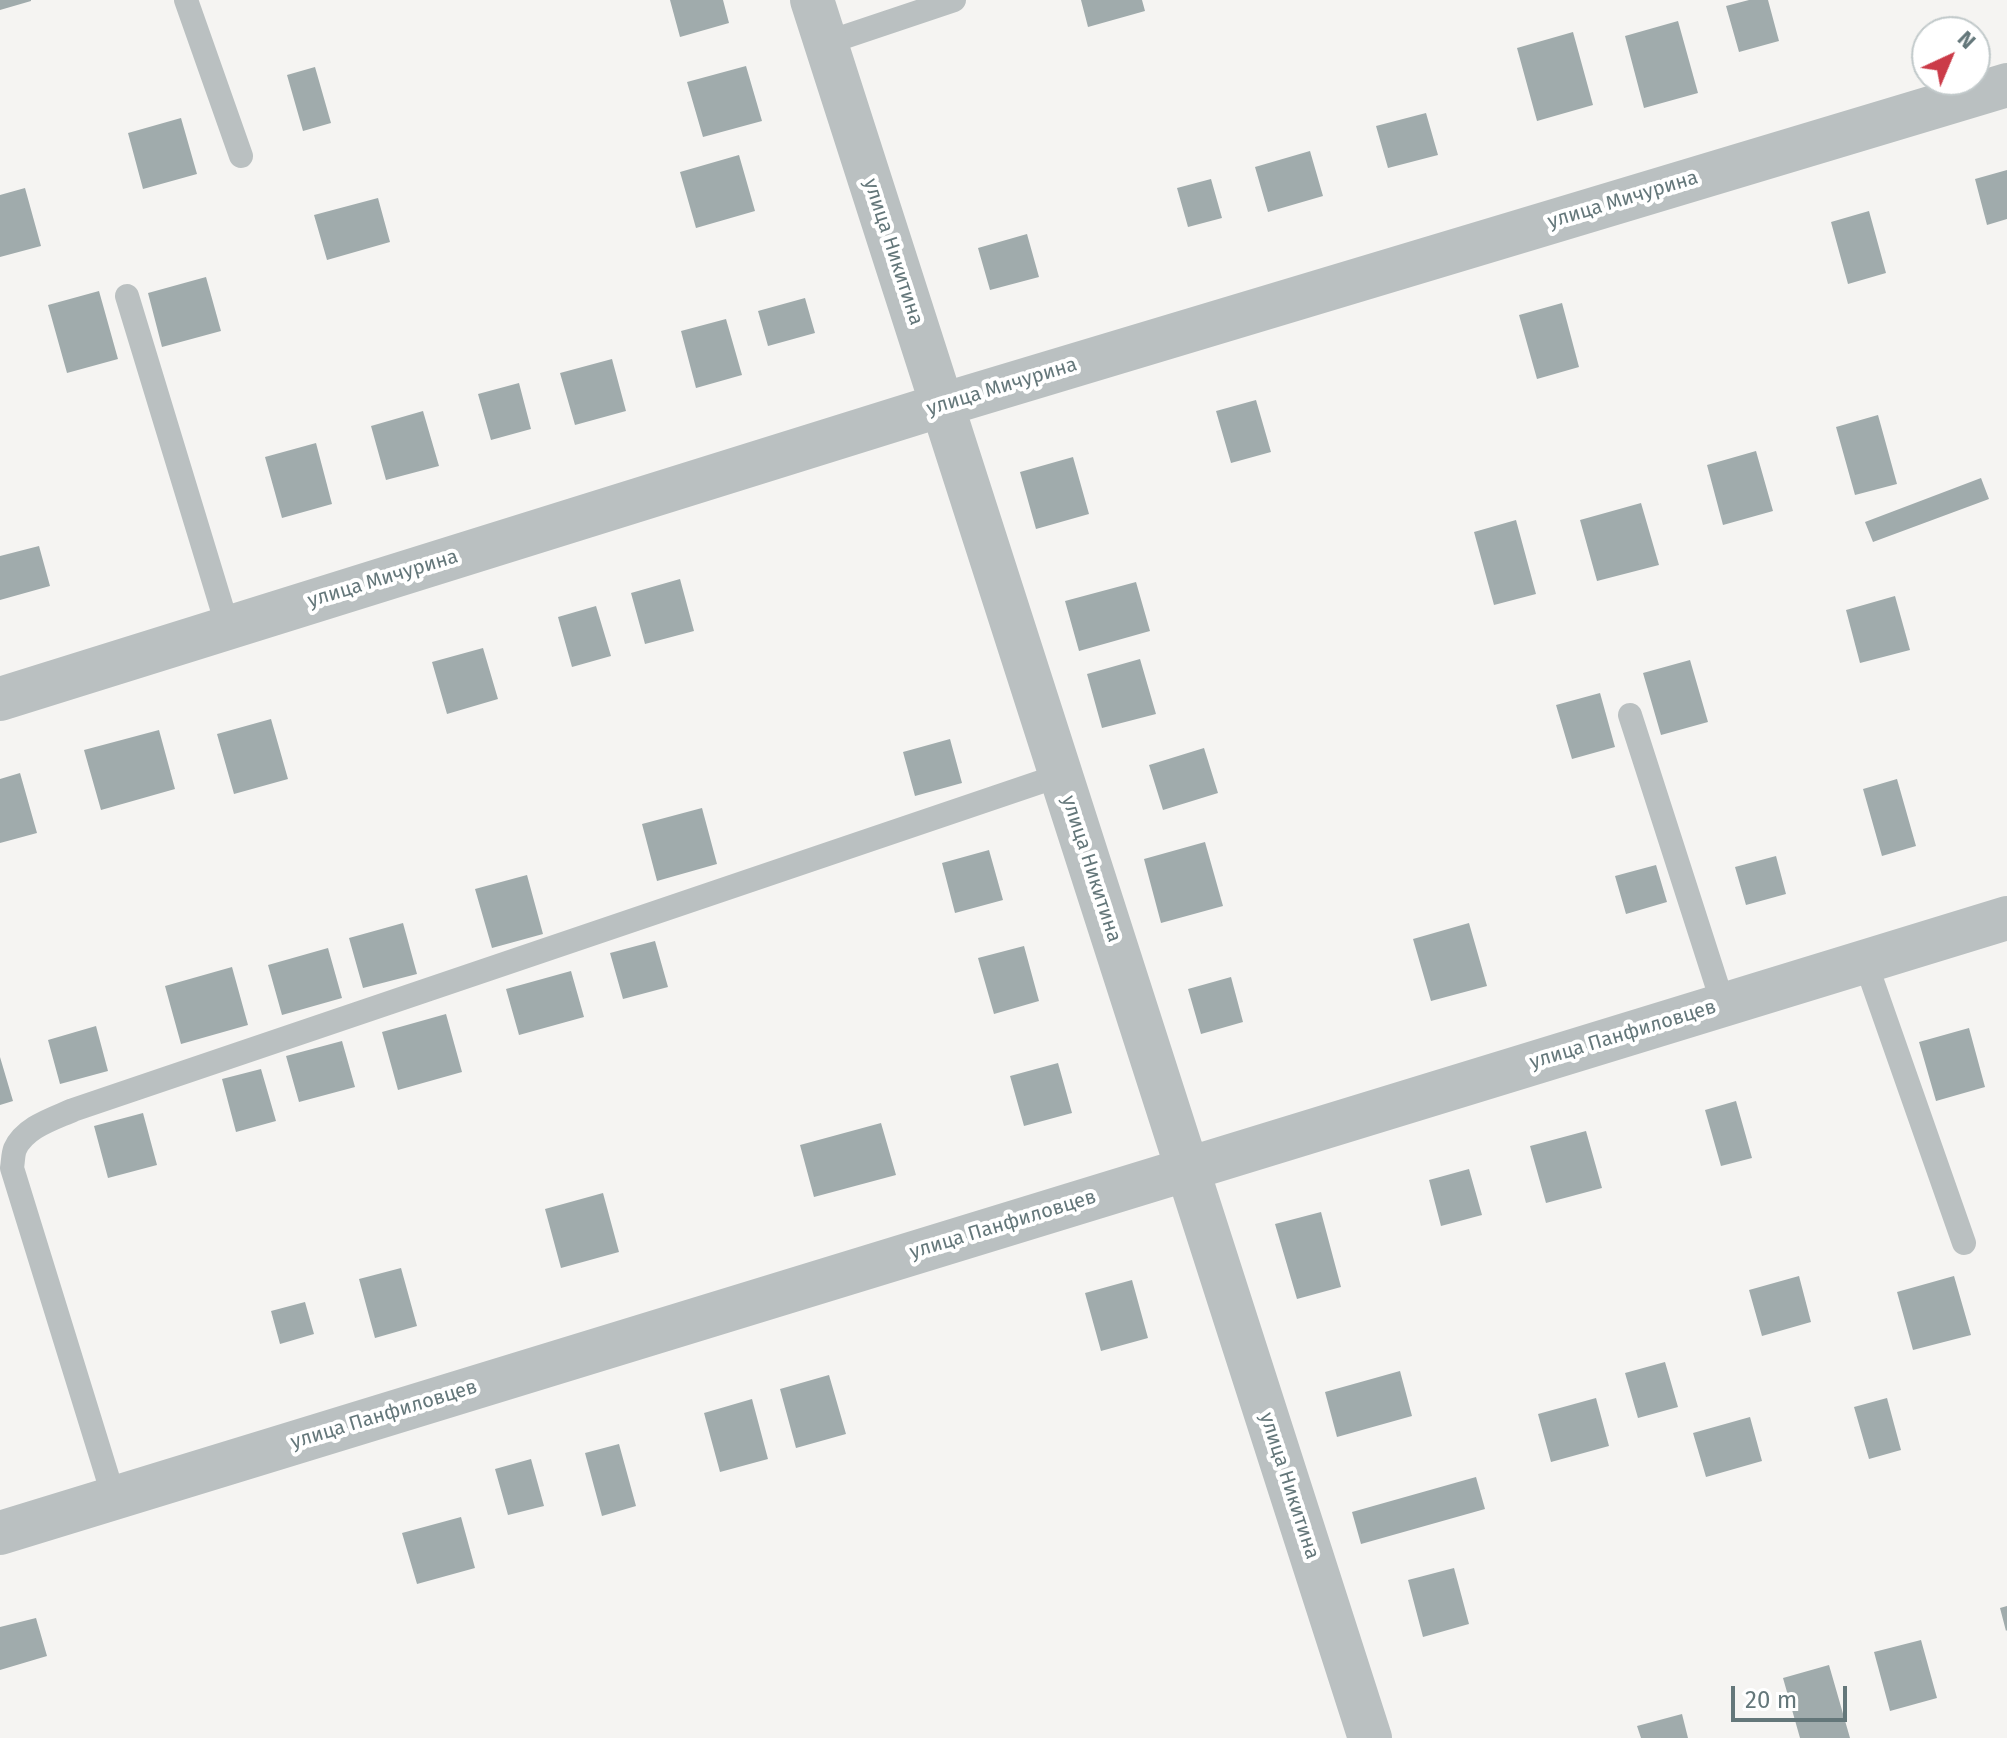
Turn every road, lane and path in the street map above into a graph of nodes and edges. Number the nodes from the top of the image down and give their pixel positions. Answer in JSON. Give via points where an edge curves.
{"nodes":[{"id":1,"x":186,"y":0,"type":"edge"},
{"id":2,"x":812,"y":0,"type":"edge"},
{"id":3,"x":954,"y":0,"type":"edge"},
{"id":4,"x":826,"y":43,"type":"junction"},
{"id":5,"x":2007,"y":85,"type":"edge"},
{"id":6,"x":241,"y":156,"type":"dead end"},
{"id":7,"x":127,"y":296,"type":"dead end"},
{"id":8,"x":942,"y":405,"type":"junction"},
{"id":9,"x":228,"y":628,"type":"junction"},
{"id":10,"x":0,"y":699,"type":"edge"},
{"id":11,"x":1630,"y":715,"type":"dead end"},
{"id":12,"x":1061,"y":775,"type":"junction"},
{"id":13,"x":2007,"y":918,"type":"edge"},
{"id":14,"x":1865,"y":961,"type":"junction"},
{"id":15,"x":1723,"y":1004,"type":"junction"},
{"id":16,"x":1187,"y":1168,"type":"junction"},
{"id":17,"x":1964,"y":1243,"type":"dead end"},
{"id":18,"x":114,"y":1498,"type":"junction"},
{"id":19,"x":0,"y":1533,"type":"edge"},
{"id":20,"x":1370,"y":1738,"type":"edge"}],
"edges":[{"from":1,"to":6,"type":"lane"},
{"from":2,"to":4,"type":"street","name":"улица Никитина"},
{"from":3,"to":4,"type":"lane"},
{"from":4,"to":8,"type":"street","name":"улица Никитина"},
{"from":5,"to":8,"type":"street","name":"улица Мичурина"},
{"from":7,"to":9,"type":"lane"},
{"from":8,"to":9,"type":"street","name":"улица Мичурина"},
{"from":8,"to":12,"type":"street","name":"улица Никитина"},
{"from":9,"to":10,"type":"street","name":"улица Мичурина"},
{"from":11,"to":15,"type":"lane"},
{"from":12,"to":16,"type":"street","name":"улица Никитина"},
{"from":12,"to":18,"type":"lane","via":[[73,1110],[24,1135],[14,1150],[12,1168]]},
{"from":13,"to":14,"type":"street","name":"улица Панфиловцев"},
{"from":14,"to":15,"type":"street","name":"улица Панфиловцев"},
{"from":14,"to":17,"type":"lane"},
{"from":15,"to":16,"type":"street","name":"улица Панфиловцев"},
{"from":16,"to":18,"type":"street","name":"улица Панфиловцев"},
{"from":16,"to":20,"type":"street","name":"улица Никитина"},
{"from":18,"to":19,"type":"street","name":"улица Панфиловцев"}]}
